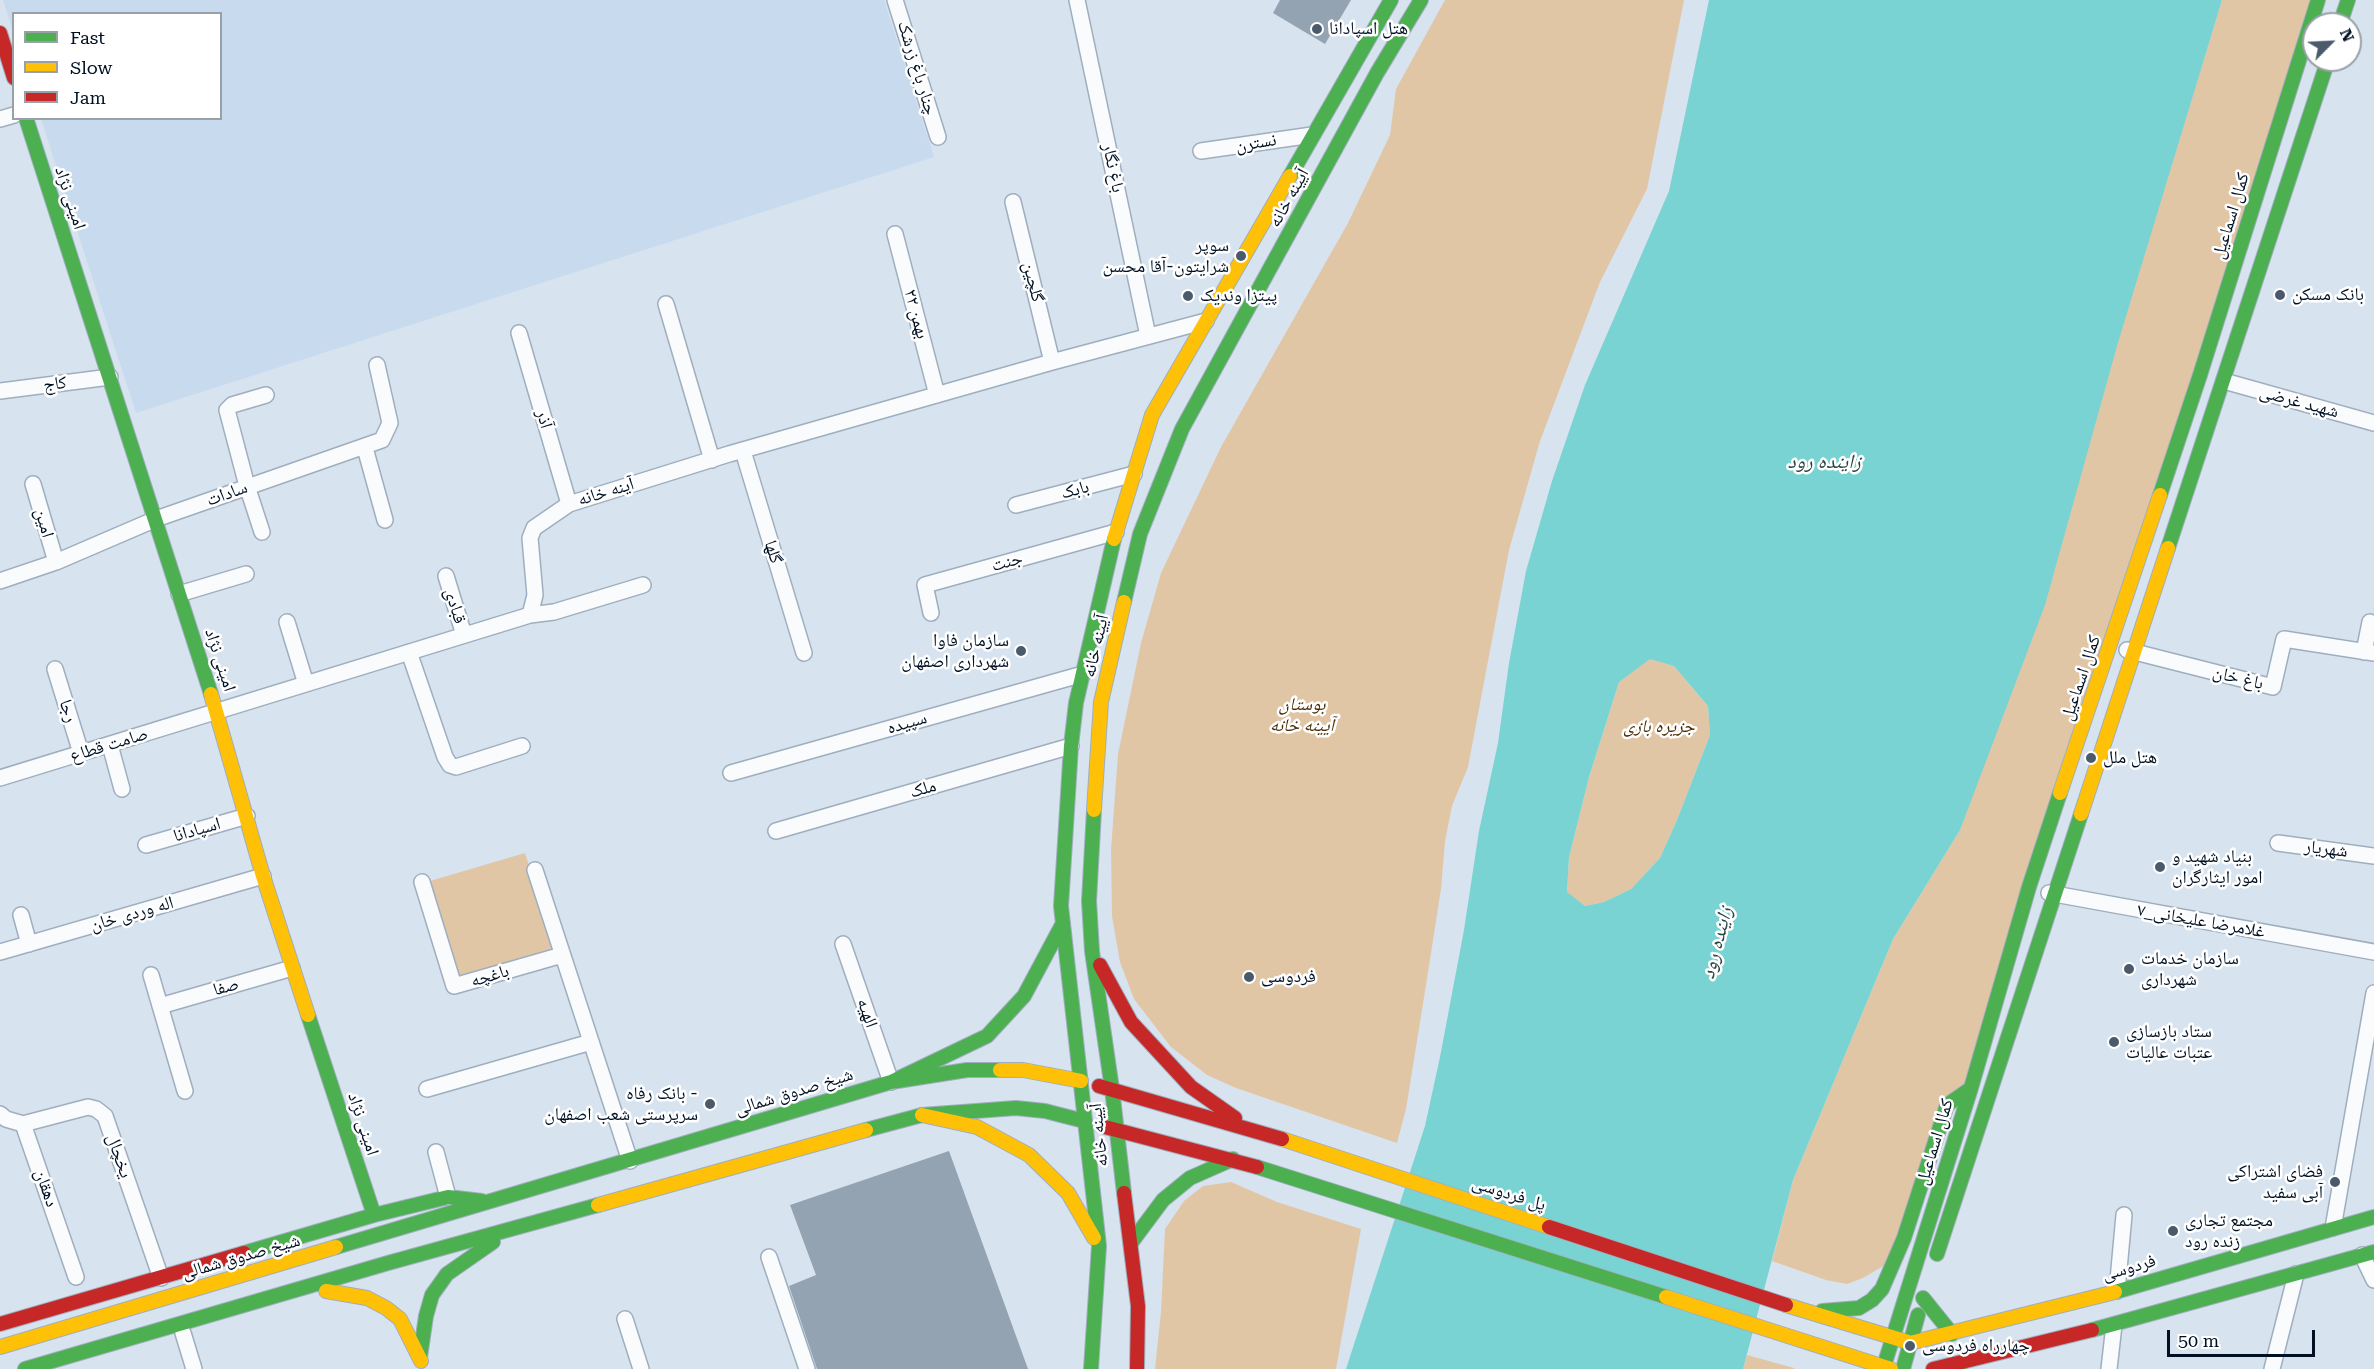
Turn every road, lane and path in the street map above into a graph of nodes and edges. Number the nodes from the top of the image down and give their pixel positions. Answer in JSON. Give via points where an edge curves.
{"nodes":[{"id":1,"x":895,"y":0,"type":"edge"},
{"id":2,"x":1077,"y":0,"type":"edge"},
{"id":3,"x":1391,"y":0,"type":"edge"},
{"id":4,"x":1421,"y":0,"type":"edge"},
{"id":5,"x":2318,"y":0,"type":"edge"},
{"id":6,"x":0,"y":33,"type":"edge"},
{"id":7,"x":12,"y":72,"type":"edge"},
{"id":8,"x":2324,"y":72,"type":"edge"},
{"id":9,"x":27,"y":120,"type":"edge"},
{"id":10,"x":1312,"y":135,"type":"junction"},
{"id":11,"x":938,"y":137,"type":"dead end"},
{"id":12,"x":1201,"y":152,"type":"dead end"},
{"id":13,"x":1013,"y":202,"type":"dead end"},
{"id":14,"x":895,"y":234,"type":"dead end"},
{"id":15,"x":666,"y":304,"type":"dead end"},
{"id":16,"x":1206,"y":321,"type":"junction"},
{"id":17,"x":519,"y":333,"type":"dead end"},
{"id":18,"x":1148,"y":336,"type":"junction"},
{"id":19,"x":1052,"y":362,"type":"junction"},
{"id":20,"x":377,"y":364,"type":"dead end"},
{"id":21,"x":2200,"y":375,"type":"junction"},
{"id":22,"x":110,"y":378,"type":"junction"},
{"id":23,"x":2224,"y":381,"type":"junction"},
{"id":24,"x":0,"y":391,"type":"edge"},
{"id":25,"x":266,"y":395,"type":"dead end"},
{"id":26,"x":937,"y":395,"type":"junction"},
{"id":27,"x":2374,"y":423,"type":"edge"},
{"id":28,"x":365,"y":448,"type":"junction"},
{"id":29,"x":743,"y":451,"type":"junction"},
{"id":30,"x":712,"y":460,"type":"junction"},
{"id":31,"x":1134,"y":474,"type":"junction"},
{"id":32,"x":33,"y":484,"type":"dead end"},
{"id":33,"x":247,"y":486,"type":"junction"},
{"id":34,"x":568,"y":504,"type":"junction"},
{"id":35,"x":1016,"y":505,"type":"dead end"},
{"id":36,"x":156,"y":519,"type":"junction"},
{"id":37,"x":385,"y":520,"type":"dead end"},
{"id":38,"x":262,"y":532,"type":"dead end"},
{"id":39,"x":1116,"y":532,"type":"junction"},
{"id":40,"x":56,"y":562,"type":"junction"},
{"id":41,"x":246,"y":574,"type":"dead end"},
{"id":42,"x":446,"y":576,"type":"dead end"},
{"id":43,"x":0,"y":581,"type":"edge"},
{"id":44,"x":643,"y":585,"type":"dead end"},
{"id":45,"x":179,"y":594,"type":"junction"},
{"id":46,"x":931,"y":613,"type":"dead end"},
{"id":47,"x":530,"y":615,"type":"junction"},
{"id":48,"x":287,"y":622,"type":"dead end"},
{"id":49,"x":2370,"y":622,"type":"dead end"},
{"id":50,"x":464,"y":635,"type":"junction"},
{"id":51,"x":2111,"y":646,"type":"junction"},
{"id":52,"x":409,"y":652,"type":"junction"},
{"id":53,"x":2136,"y":652,"type":"junction"},
{"id":54,"x":804,"y":653,"type":"dead end"},
{"id":55,"x":2369,"y":653,"type":"edge"},
{"id":56,"x":55,"y":669,"type":"dead end"},
{"id":57,"x":1083,"y":674,"type":"junction"},
{"id":58,"x":306,"y":684,"type":"junction"},
{"id":59,"x":217,"y":712,"type":"junction"},
{"id":60,"x":110,"y":745,"type":"junction"},
{"id":61,"x":522,"y":746,"type":"dead end"},
{"id":62,"x":1071,"y":746,"type":"junction"},
{"id":63,"x":81,"y":753,"type":"junction"},
{"id":64,"x":731,"y":773,"type":"dead end"},
{"id":65,"x":0,"y":778,"type":"edge"},
{"id":66,"x":122,"y":789,"type":"dead end"},
{"id":67,"x":247,"y":816,"type":"junction"},
{"id":68,"x":776,"y":831,"type":"dead end"},
{"id":69,"x":2278,"y":843,"type":"dead end"},
{"id":70,"x":146,"y":845,"type":"dead end"},
{"id":71,"x":2374,"y":856,"type":"edge"},
{"id":72,"x":535,"y":870,"type":"dead end"},
{"id":73,"x":264,"y":876,"type":"junction"},
{"id":74,"x":422,"y":882,"type":"dead end"},
{"id":75,"x":2029,"y":887,"type":"junction"},
{"id":76,"x":2054,"y":894,"type":"junction"},
{"id":77,"x":21,"y":915,"type":"dead end"},
{"id":78,"x":1063,"y":923,"type":"junction"},
{"id":79,"x":29,"y":944,"type":"junction"},
{"id":80,"x":843,"y":944,"type":"dead end"},
{"id":81,"x":1092,"y":951,"type":"junction"},
{"id":82,"x":0,"y":952,"type":"edge"},
{"id":83,"x":2374,"y":952,"type":"edge"},
{"id":84,"x":562,"y":955,"type":"junction"},
{"id":85,"x":292,"y":968,"type":"junction"},
{"id":86,"x":151,"y":975,"type":"dead end"},
{"id":87,"x":2374,"y":993,"type":"edge"},
{"id":88,"x":160,"y":1006,"type":"junction"},
{"id":89,"x":591,"y":1042,"type":"junction"},
{"id":90,"x":1081,"y":1081,"type":"junction"},
{"id":91,"x":891,"y":1082,"type":"junction"},
{"id":92,"x":1971,"y":1088,"type":"junction"},
{"id":93,"x":427,"y":1089,"type":"dead end"},
{"id":94,"x":1112,"y":1089,"type":"junction"},
{"id":95,"x":185,"y":1091,"type":"dead end"},
{"id":96,"x":0,"y":1114,"type":"edge"},
{"id":97,"x":922,"y":1115,"type":"junction"},
{"id":98,"x":1084,"y":1121,"type":"junction"},
{"id":99,"x":23,"y":1124,"type":"junction"},
{"id":100,"x":1249,"y":1128,"type":"junction"},
{"id":101,"x":1116,"y":1130,"type":"junction"},
{"id":102,"x":436,"y":1152,"type":"dead end"},
{"id":103,"x":1233,"y":1159,"type":"junction"},
{"id":104,"x":630,"y":1161,"type":"junction"},
{"id":105,"x":448,"y":1197,"type":"junction"},
{"id":106,"x":492,"y":1202,"type":"junction"},
{"id":107,"x":374,"y":1215,"type":"junction"},
{"id":108,"x":2124,"y":1215,"type":"dead end"},
{"id":109,"x":2374,"y":1217,"type":"edge"},
{"id":110,"x":513,"y":1229,"type":"junction"},
{"id":111,"x":493,"y":1242,"type":"junction"},
{"id":112,"x":1131,"y":1243,"type":"junction"},
{"id":113,"x":2334,"y":1245,"type":"junction"},
{"id":114,"x":1099,"y":1246,"type":"junction"},
{"id":115,"x":2368,"y":1253,"type":"edge"},
{"id":116,"x":770,"y":1257,"type":"dead end"},
{"id":117,"x":1934,"y":1264,"type":"dead end"},
{"id":118,"x":2296,"y":1274,"type":"junction"},
{"id":119,"x":76,"y":1277,"type":"dead end"},
{"id":120,"x":161,"y":1278,"type":"junction"},
{"id":121,"x":2374,"y":1280,"type":"edge"},
{"id":122,"x":2117,"y":1291,"type":"junction"},
{"id":123,"x":326,"y":1292,"type":"junction"},
{"id":124,"x":1801,"y":1310,"type":"junction"},
{"id":125,"x":625,"y":1319,"type":"dead end"},
{"id":126,"x":0,"y":1324,"type":"edge"},
{"id":127,"x":2114,"y":1325,"type":"junction"},
{"id":128,"x":183,"y":1333,"type":"junction"},
{"id":129,"x":1952,"y":1334,"type":"junction"},
{"id":130,"x":1784,"y":1335,"type":"junction"},
{"id":131,"x":1893,"y":1339,"type":"junction"},
{"id":132,"x":1910,"y":1343,"type":"junction"},
{"id":133,"x":0,"y":1347,"type":"edge"},
{"id":134,"x":1814,"y":1359,"type":"dead end"},
{"id":135,"x":422,"y":1363,"type":"edge"},
{"id":136,"x":1959,"y":1366,"type":"edge"},
{"id":137,"x":1886,"y":1368,"type":"edge"},
{"id":138,"x":25,"y":1369,"type":"edge"},
{"id":139,"x":64,"y":1369,"type":"edge"},
{"id":140,"x":194,"y":1369,"type":"edge"},
{"id":141,"x":641,"y":1369,"type":"edge"},
{"id":142,"x":807,"y":1369,"type":"edge"},
{"id":143,"x":1091,"y":1369,"type":"edge"},
{"id":144,"x":1137,"y":1369,"type":"edge"},
{"id":145,"x":1904,"y":1369,"type":"edge"},
{"id":146,"x":1933,"y":1369,"type":"edge"},
{"id":147,"x":2109,"y":1369,"type":"edge"},
{"id":148,"x":2272,"y":1369,"type":"edge"}],
"edges":[{"from":1,"to":11,"type":"street","name":"چنار باغ زرشک"},
{"from":2,"to":18,"type":"street","name":"باغ نگار"},
{"from":3,"to":10,"type":"main road","name":"آیینه خانه"},
{"from":4,"to":81,"type":"main road","name":"آیینه خانه","via":[[1182,429],[1140,534],[1101,702],[1089,902]]},
{"from":5,"to":21,"type":"main road","name":"کمال اسماعیل"},
{"from":6,"to":7,"type":"main road"},
{"from":8,"to":23,"type":"main road","name":"کمال اسماعیل"},
{"from":9,"to":22,"type":"main road","name":"امینی نژاد"},
{"from":10,"to":12,"type":"street","name":"نسترن"},
{"from":10,"to":16,"type":"main road","name":"آیینه خانه"},
{"from":13,"to":19,"type":"street","name":"گلچین"},
{"from":14,"to":26,"type":"street","name":"۲۲ بهمن"},
{"from":15,"to":30,"type":"street"},
{"from":16,"to":18,"type":"street","name":"آینه خانه"},
{"from":16,"to":31,"type":"main road","name":"آیینه خانه","via":[[1152,415]]},
{"from":17,"to":34,"type":"street","name":"آذر"},
{"from":18,"to":19,"type":"street","name":"آینه خانه"},
{"from":19,"to":26,"type":"street","name":"آینه خانه"},
{"from":20,"to":28,"type":"street","name":"سادات","via":[[390,423],[382,441]]},
{"from":21,"to":23,"type":"main road"},
{"from":21,"to":51,"type":"main road","name":"کمال اسماعیل"},
{"from":22,"to":24,"type":"street","name":"کاج"},
{"from":22,"to":36,"type":"main road","name":"امینی نژاد"},
{"from":23,"to":27,"type":"street","name":"شهید غرضی"},
{"from":23,"to":53,"type":"main road","name":"کمال اسماعیل"},
{"from":25,"to":33,"type":"street","via":[[227,410]]},
{"from":26,"to":29,"type":"street","name":"آینه خانه"},
{"from":28,"to":33,"type":"street","name":"سادات"},
{"from":28,"to":37,"type":"street"},
{"from":29,"to":30,"type":"street","name":"آینه خانه"},
{"from":29,"to":54,"type":"street","name":"گلها"},
{"from":30,"to":34,"type":"street","name":"آینه خانه"},
{"from":31,"to":35,"type":"street","name":"بابک"},
{"from":31,"to":39,"type":"main road","name":"آیینه خانه"},
{"from":32,"to":40,"type":"street","name":"امین"},
{"from":33,"to":36,"type":"street","name":"سادات"},
{"from":33,"to":38,"type":"street"},
{"from":34,"to":47,"type":"street","name":"آینه خانه","via":[[534,528],[530,538],[535,595]]},
{"from":36,"to":40,"type":"street","name":"سادات"},
{"from":36,"to":45,"type":"main road","name":"امینی نژاد"},
{"from":39,"to":46,"type":"street","name":"جنت","via":[[926,585]]},
{"from":39,"to":57,"type":"main road","name":"آیینه خانه"},
{"from":40,"to":43,"type":"street","name":"سادات"},
{"from":41,"to":45,"type":"street"},
{"from":42,"to":50,"type":"street","name":"قبادی"},
{"from":44,"to":47,"type":"street","via":[[555,612]]},
{"from":45,"to":59,"type":"main road","name":"امینی نژاد"},
{"from":47,"to":50,"type":"street"},
{"from":48,"to":58,"type":"street"},
{"from":49,"to":55,"type":"street"},
{"from":50,"to":52,"type":"street"},
{"from":51,"to":53,"type":"street"},
{"from":51,"to":75,"type":"main road","name":"کمال اسماعیل"},
{"from":52,"to":58,"type":"street"},
{"from":52,"to":61,"type":"street","via":[[450,765],[456,767]]},
{"from":53,"to":55,"type":"street","name":"باغ خان","via":[[2273,687],[2284,639]]},
{"from":53,"to":76,"type":"main road","name":"کمال اسماعیل"},
{"from":56,"to":63,"type":"street","name":"رجا"},
{"from":57,"to":62,"type":"main road","name":"آیینه خانه"},
{"from":57,"to":64,"type":"street","name":"سپیده"},
{"from":58,"to":59,"type":"street"},
{"from":59,"to":60,"type":"street","name":"صامت قطاع"},
{"from":59,"to":67,"type":"main road","name":"امینی نژاد"},
{"from":60,"to":63,"type":"street","name":"صامت قطاع"},
{"from":60,"to":66,"type":"street"},
{"from":62,"to":68,"type":"street","name":"ملک"},
{"from":62,"to":78,"type":"main road","name":"آیینه خانه"},
{"from":63,"to":65,"type":"street","name":"صامت قطاع"},
{"from":67,"to":70,"type":"street","name":"اسپادانا"},
{"from":67,"to":73,"type":"main road","name":"امینی نژاد"},
{"from":69,"to":71,"type":"street","name":"شهریار"},
{"from":72,"to":84,"type":"street"},
{"from":73,"to":79,"type":"street","name":"اله وردی خان"},
{"from":73,"to":85,"type":"main road","name":"امینی نژاد"},
{"from":74,"to":84,"type":"street","name":"باغچه","via":[[454,986]]},
{"from":75,"to":76,"type":"street","name":"۷_غلامرضا علیخانی"},
{"from":75,"to":92,"type":"main road","name":"کمال اسماعیل"},
{"from":76,"to":83,"type":"street","name":"۷_غلامرضا علیخانی"},
{"from":76,"to":117,"type":"main road","name":"کمال اسماعیل"},
{"from":77,"to":79,"type":"street"},
{"from":78,"to":90,"type":"main road","name":"آیینه خانه"},
{"from":78,"to":91,"type":"main road","via":[[1023,996],[987,1036]]},
{"from":79,"to":82,"type":"street","name":"اله وردی خان"},
{"from":80,"to":91,"type":"street","name":"الهیه"},
{"from":81,"to":94,"type":"main road","name":"آیینه خانه"},
{"from":81,"to":100,"type":"main road","via":[[1131,1022],[1191,1087]]},
{"from":84,"to":89,"type":"street"},
{"from":85,"to":88,"type":"street","name":"صفا"},
{"from":85,"to":107,"type":"main road","name":"امینی نژاد"},
{"from":86,"to":88,"type":"street"},
{"from":87,"to":113,"type":"street"},
{"from":88,"to":95,"type":"street"},
{"from":89,"to":93,"type":"street"},
{"from":89,"to":104,"type":"street"},
{"from":90,"to":91,"type":"main road","name":"شیخ صدوق شمالی","via":[[1023,1070],[967,1070]]},
{"from":90,"to":94,"type":"main road","name":"شیخ صدوق شمالی"},
{"from":90,"to":98,"type":"main road","name":"آیینه خانه"},
{"from":91,"to":104,"type":"main road","name":"شیخ صدوق شمالی"},
{"from":92,"to":124,"type":"main road","via":[[1947,1105],[1904,1238],[1882,1289],[1859,1308]]},
{"from":92,"to":131,"type":"main road","name":"کمال اسماعیل"},
{"from":94,"to":100,"type":"main road","name":"پل فردوسی"},
{"from":94,"to":101,"type":"main road","name":"آیینه خانه"},
{"from":96,"to":99,"type":"street"},
{"from":97,"to":98,"type":"main road","via":[[1016,1108]]},
{"from":97,"to":110,"type":"main road"},
{"from":97,"to":114,"type":"main road","via":[[977,1127],[1029,1155],[1068,1193]]},
{"from":98,"to":101,"type":"main road"},
{"from":98,"to":114,"type":"main road","name":"آیینه خانه"},
{"from":99,"to":119,"type":"street","name":"دهقان"},
{"from":99,"to":120,"type":"street","name":"یخچال","via":[[88,1107],[105,1116]]},
{"from":100,"to":124,"type":"main road","name":"پل فردوسی"},
{"from":101,"to":103,"type":"main road"},
{"from":101,"to":112,"type":"main road","name":"آیینه خانه"},
{"from":102,"to":105,"type":"street"},
{"from":103,"to":112,"type":"main road","via":[[1190,1178],[1163,1200]]},
{"from":103,"to":130,"type":"main road"},
{"from":104,"to":106,"type":"main road","name":"شیخ صدوق شمالی"},
{"from":105,"to":106,"type":"main road","name":"شیخ صدوق شمالی"},
{"from":105,"to":107,"type":"main road","name":"شیخ صدوق شمالی"},
{"from":106,"to":133,"type":"main road","name":"شیخ صدوق شمالی"},
{"from":107,"to":120,"type":"main road","name":"شیخ صدوق شمالی"},
{"from":108,"to":122,"type":"street"},
{"from":109,"to":113,"type":"main road","name":"فردوسی"},
{"from":110,"to":111,"type":"main road"},
{"from":110,"to":138,"type":"main road"},
{"from":111,"to":123,"type":"main road"},
{"from":111,"to":135,"type":"main road","via":[[447,1275],[432,1294]]},
{"from":112,"to":144,"type":"main road","name":"آیینه خانه","via":[[1138,1306]]},
{"from":113,"to":115,"type":"main road","name":"فردوسی"},
{"from":113,"to":118,"type":"main road","name":"فردوسی"},
{"from":113,"to":122,"type":"main road","name":"فردوسی"},
{"from":114,"to":143,"type":"main road","name":"آیینه خانه"},
{"from":115,"to":121,"type":"street"},
{"from":116,"to":142,"type":"street"},
{"from":118,"to":127,"type":"main road","name":"فردوسی"},
{"from":118,"to":148,"type":"street"},
{"from":120,"to":126,"type":"main road","name":"شیخ صدوق شمالی"},
{"from":122,"to":129,"type":"main road","name":"فردوسی"},
{"from":123,"to":128,"type":"main road"},
{"from":123,"to":135,"type":"main road","via":[[366,1298],[386,1308],[400,1319]]},
{"from":124,"to":131,"type":"main road","name":"پل فردوسی"},
{"from":125,"to":141,"type":"street"},
{"from":127,"to":136,"type":"main road","name":"فردوسی"},
{"from":127,"to":147,"type":"street"},
{"from":128,"to":139,"type":"main road"},
{"from":128,"to":140,"type":"street"},
{"from":129,"to":132,"type":"main road","name":"فردوسی"},
{"from":129,"to":132,"type":"main road","via":[[1925,1292]]},
{"from":130,"to":134,"type":"main road"},
{"from":130,"to":137,"type":"main road"},
{"from":131,"to":132,"type":"main road","name":"فردوسی"},
{"from":131,"to":137,"type":"main road","name":"کمال اسماعیل"},
{"from":132,"to":145,"type":"main road"},
{"from":136,"to":146,"type":"main road","name":"فردوسی"}]}
